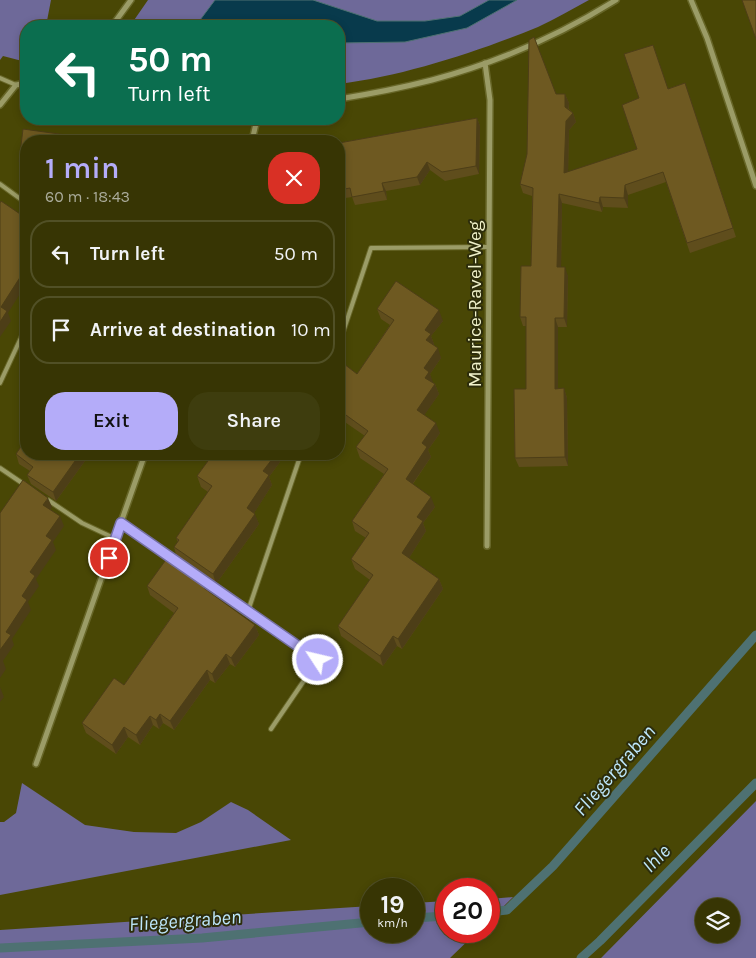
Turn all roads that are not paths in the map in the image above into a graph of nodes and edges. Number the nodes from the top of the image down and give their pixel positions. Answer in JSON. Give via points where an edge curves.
{"nodes":[{"id":1,"x":131,"y":0,"type":"edge"},
{"id":2,"x":616,"y":0,"type":"edge"},
{"id":3,"x":691,"y":0,"type":"edge"},
{"id":4,"x":116,"y":20,"type":"edge"},
{"id":5,"x":485,"y":63,"type":"junction"},
{"id":6,"x":0,"y":78,"type":"edge"},
{"id":7,"x":20,"y":84,"type":"edge"},
{"id":8,"x":16,"y":85,"type":"junction"},
{"id":9,"x":345,"y":98,"type":"edge"},
{"id":10,"x":0,"y":105,"type":"edge"},
{"id":11,"x":0,"y":184,"type":"edge"},
{"id":12,"x":756,"y":186,"type":"edge"},
{"id":13,"x":20,"y":199,"type":"edge"},
{"id":14,"x":489,"y":247,"type":"junction"},
{"id":15,"x":345,"y":327,"type":"edge"},
{"id":16,"x":20,"y":340,"type":"edge"},
{"id":17,"x":0,"y":383,"type":"edge"},
{"id":18,"x":143,"y":460,"type":"edge"},
{"id":19,"x":300,"y":460,"type":"edge"},
{"id":20,"x":0,"y":468,"type":"edge"},
{"id":21,"x":33,"y":490,"type":"edge"},
{"id":22,"x":41,"y":496,"type":"edge"},
{"id":23,"x":121,"y":523,"type":"junction"},
{"id":24,"x":116,"y":539,"type":"junction"},
{"id":25,"x":487,"y":546,"type":"dead end"},
{"id":26,"x":176,"y":562,"type":"edge"},
{"id":27,"x":200,"y":578,"type":"edge"},
{"id":28,"x":248,"y":611,"type":"junction"},
{"id":29,"x":271,"y":729,"type":"dead end"},
{"id":30,"x":36,"y":764,"type":"dead end"}],
"edges":[{"from":1,"to":4,"type":"street"},
{"from":2,"to":5,"type":"street","via":[[549,36]]},
{"from":3,"to":12,"type":"street","via":[[707,38]]},
{"from":5,"to":9,"type":"street","via":[[432,80]]},
{"from":5,"to":14,"type":"street","name":"Maurice-Ravel-Weg","via":[[490,100]]},
{"from":6,"to":8,"type":"lane"},
{"from":7,"to":8,"type":"street"},
{"from":8,"to":10,"type":"street"},
{"from":11,"to":13,"type":"lane"},
{"from":14,"to":15,"type":"lane","via":[[372,248]]},
{"from":14,"to":25,"type":"street","name":"Maurice-Ravel-Weg"},
{"from":16,"to":17,"type":"lane"},
{"from":18,"to":23,"type":"street"},
{"from":19,"to":28,"type":"lane"},
{"from":20,"to":21,"type":"lane"},
{"from":22,"to":24,"type":"lane","via":[[82,523]]},
{"from":23,"to":24,"type":"street"},
{"from":23,"to":26,"type":"lane"},
{"from":24,"to":30,"type":"street"},
{"from":27,"to":28,"type":"lane"},
{"from":28,"to":29,"type":"lane","via":[[318,660]]}]}
